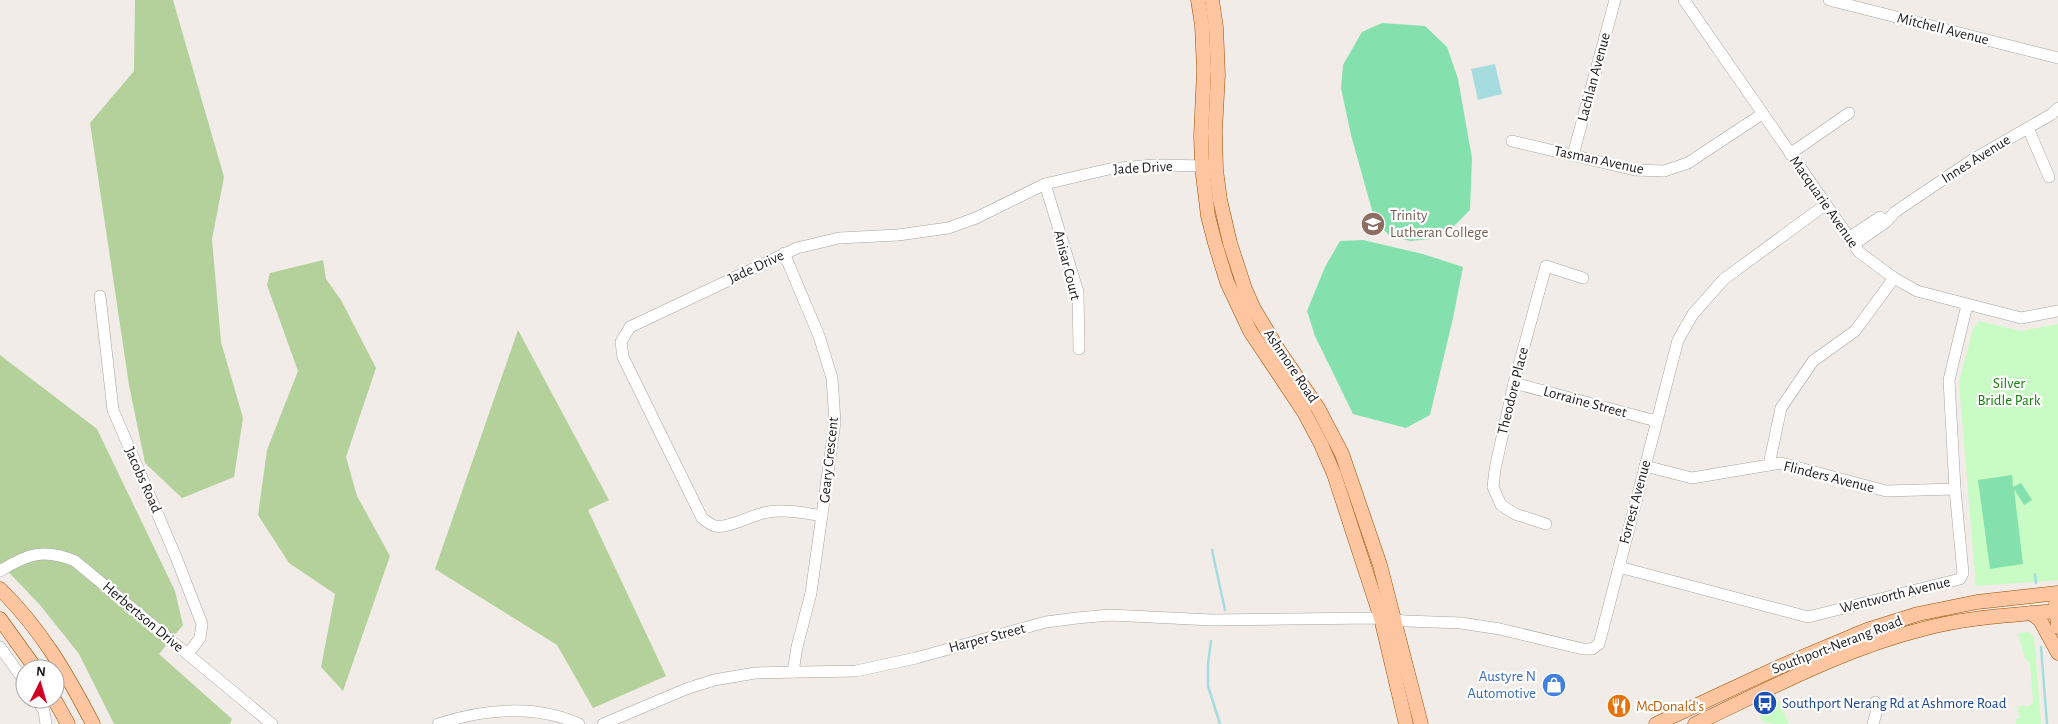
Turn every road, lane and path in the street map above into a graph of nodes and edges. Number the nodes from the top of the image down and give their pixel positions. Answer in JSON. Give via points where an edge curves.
{"nodes":[{"id":1,"x":1198,"y":0,"type":"edge"},
{"id":2,"x":1212,"y":0,"type":"edge"},
{"id":3,"x":1615,"y":0,"type":"edge"},
{"id":4,"x":1829,"y":0,"type":"edge"},
{"id":5,"x":1686,"y":1,"type":"edge"},
{"id":6,"x":2058,"y":58,"type":"edge"},
{"id":7,"x":2058,"y":108,"type":"edge"},
{"id":8,"x":1849,"y":113,"type":"dead end"},
{"id":9,"x":1762,"y":114,"type":"junction"},
{"id":10,"x":2028,"y":128,"type":"junction"},
{"id":11,"x":1512,"y":141,"type":"dead end"},
{"id":12,"x":1790,"y":154,"type":"junction"},
{"id":13,"x":1573,"y":155,"type":"junction"},
{"id":14,"x":1216,"y":166,"type":"junction"},
{"id":15,"x":1202,"y":167,"type":"junction"},
{"id":16,"x":2049,"y":177,"type":"dead end"},
{"id":17,"x":1045,"y":184,"type":"junction"},
{"id":18,"x":1825,"y":205,"type":"junction"},
{"id":19,"x":1850,"y":241,"type":"junction"},
{"id":20,"x":784,"y":253,"type":"junction"},
{"id":21,"x":1583,"y":278,"type":"dead end"},
{"id":22,"x":1894,"y":278,"type":"junction"},
{"id":23,"x":100,"y":296,"type":"dead end"},
{"id":24,"x":1967,"y":305,"type":"junction"},
{"id":25,"x":2058,"y":311,"type":"edge"},
{"id":26,"x":1079,"y":348,"type":"dead end"},
{"id":27,"x":1514,"y":383,"type":"junction"},
{"id":28,"x":1656,"y":421,"type":"junction"},
{"id":29,"x":1769,"y":465,"type":"junction"},
{"id":30,"x":1645,"y":466,"type":"junction"},
{"id":31,"x":1955,"y":489,"type":"junction"},
{"id":32,"x":822,"y":516,"type":"junction"},
{"id":33,"x":1546,"y":524,"type":"dead end"},
{"id":34,"x":1619,"y":567,"type":"junction"},
{"id":35,"x":0,"y":571,"type":"edge"},
{"id":36,"x":0,"y":589,"type":"edge"},
{"id":37,"x":2057,"y":593,"type":"edge"},
{"id":38,"x":2057,"y":611,"type":"edge"},
{"id":39,"x":2031,"y":613,"type":"junction"},
{"id":40,"x":1381,"y":618,"type":"junction"},
{"id":41,"x":0,"y":620,"type":"edge"},
{"id":42,"x":1396,"y":620,"type":"junction"},
{"id":43,"x":2058,"y":626,"type":"edge"},
{"id":44,"x":0,"y":647,"type":"edge"},
{"id":45,"x":2058,"y":653,"type":"edge"},
{"id":46,"x":188,"y":654,"type":"junction"},
{"id":47,"x":29,"y":659,"type":"edge"},
{"id":48,"x":15,"y":668,"type":"edge"},
{"id":49,"x":793,"y":672,"type":"junction"},
{"id":50,"x":1875,"y":702,"type":"dead end"},
{"id":51,"x":43,"y":709,"type":"edge"},
{"id":52,"x":60,"y":709,"type":"edge"},
{"id":53,"x":574,"y":722,"type":"edge"},
{"id":54,"x":46,"y":724,"type":"edge"},
{"id":55,"x":68,"y":724,"type":"edge"},
{"id":56,"x":93,"y":724,"type":"edge"},
{"id":57,"x":272,"y":724,"type":"edge"},
{"id":58,"x":438,"y":724,"type":"edge"},
{"id":59,"x":603,"y":724,"type":"edge"},
{"id":60,"x":1406,"y":724,"type":"edge"},
{"id":61,"x":1421,"y":724,"type":"edge"},
{"id":62,"x":1656,"y":724,"type":"edge"},
{"id":63,"x":1695,"y":724,"type":"edge"},
{"id":64,"x":1873,"y":724,"type":"edge"}],
"edges":[{"from":1,"to":15,"type":"main road","name":"Ashmore Road","via":[[1204,70]]},
{"from":2,"to":14,"type":"main road","name":"Ashmore Road","via":[[1218,75]]},
{"from":3,"to":13,"type":"street","name":"Lachlan Avenue"},
{"from":4,"to":6,"type":"street","name":"Mitchell Avenue"},
{"from":5,"to":9,"type":"street","name":"Macquarie Avenue"},
{"from":7,"to":10,"type":"street","name":"Innes Avenue"},
{"from":8,"to":12,"type":"street"},
{"from":9,"to":12,"type":"street","name":"Macquarie Avenue"},
{"from":9,"to":13,"type":"street","name":"Tasman Avenue","via":[[1688,163],[1664,171],[1635,170]]},
{"from":10,"to":16,"type":"street"},
{"from":10,"to":19,"type":"street","name":"Innes Avenue","via":[[1972,160],[1895,212],[1881,217]]},
{"from":11,"to":13,"type":"street","name":"Tasman Avenue"},
{"from":12,"to":18,"type":"street","name":"Macquarie Avenue"},
{"from":14,"to":15,"type":"street","name":"Jade Drive"},
{"from":14,"to":42,"type":"main road","name":"Ashmore Road","via":[[1225,226],[1245,289],[1279,351],[1318,408],[1342,454]]},
{"from":15,"to":17,"type":"street","name":"Jade Drive","via":[[1109,169]]},
{"from":15,"to":40,"type":"main road","name":"Ashmore Road","via":[[1208,216],[1227,282],[1250,331],[1304,412],[1325,452],[1344,500]]},
{"from":17,"to":20,"type":"street","name":"Jade Drive","via":[[948,228],[839,238]]},
{"from":17,"to":26,"type":"street","name":"Anisar Court","via":[[1078,292]]},
{"from":18,"to":19,"type":"street","name":"Macquarie Avenue"},
{"from":18,"to":28,"type":"street","name":"Forrest Avenue","via":[[1724,279],[1693,314],[1678,340]]},
{"from":19,"to":22,"type":"street","name":"Macquarie Avenue","via":[[1859,252]]},
{"from":20,"to":32,"type":"street","name":"Geary Crescent","via":[[819,336],[832,378],[835,422]]},
{"from":20,"to":32,"type":"street","name":"Jade Drive","via":[[630,327],[621,342],[622,357],[702,518],[714,526],[724,526],[769,511]]},
{"from":21,"to":27,"type":"street","name":"Theodore Place","via":[[1546,266]]},
{"from":22,"to":24,"type":"street","name":"Macquarie Avenue","via":[[1917,291]]},
{"from":22,"to":29,"type":"street","via":[[1855,331],[1813,361],[1781,408]]},
{"from":23,"to":46,"type":"street","name":"Jacobs Road","via":[[113,410],[202,624],[200,638]]},
{"from":24,"to":25,"type":"street","name":"Macquarie Avenue","via":[[2021,318]]},
{"from":24,"to":31,"type":"street","name":"Wentworth Avenue","via":[[1949,380]]},
{"from":27,"to":28,"type":"street","name":"Lorraine Street"},
{"from":27,"to":33,"type":"street","name":"Theodore Place","via":[[1493,487],[1501,505],[1515,514]]},
{"from":28,"to":30,"type":"street","name":"Forrest Avenue"},
{"from":29,"to":30,"type":"street","name":"Flinders Avenue","via":[[1692,478]]},
{"from":29,"to":31,"type":"street","name":"Flinders Avenue","via":[[1780,463],[1886,491]]},
{"from":30,"to":34,"type":"street","name":"Forrest Avenue"},
{"from":31,"to":34,"type":"street","name":"Wentworth Avenue","via":[[1963,573],[1960,579],[1808,617]]},
{"from":32,"to":49,"type":"street","name":"Geary Crescent","via":[[811,593]]},
{"from":34,"to":42,"type":"street","name":"Forrest Avenue","via":[[1599,644],[1592,649],[1474,624]]},
{"from":35,"to":46,"type":"street","name":"Herbertson Drive","via":[[18,559],[42,553],[64,556],[75,561]]},
{"from":36,"to":56,"type":"main road","via":[[46,643],[67,674]]},
{"from":37,"to":38,"type":"main road"},
{"from":37,"to":62,"type":"main road","name":"Southport-Nerang Road","via":[[1976,602],[1918,614],[1867,630]]},
{"from":38,"to":39,"type":"main road","name":"Southport-Nerang Road"},
{"from":38,"to":43,"type":"main road"},
{"from":39,"to":45,"type":"main road","via":[[2040,620]]},
{"from":39,"to":63,"type":"main road","name":"Southport-Nerang Road","via":[[1950,623],[1876,642]]},
{"from":40,"to":42,"type":"street","name":"Forrest Avenue"},
{"from":40,"to":49,"type":"street","name":"Harper Street","via":[[1212,620],[1110,615],[1077,618],[1046,622],[878,667],[832,673]]},
{"from":40,"to":60,"type":"main road","name":"Ashmore Road"},
{"from":41,"to":47,"type":"main road"},
{"from":42,"to":61,"type":"main road","name":"Ashmore Road"},
{"from":44,"to":48,"type":"street"},
{"from":46,"to":57,"type":"street","name":"Herbertson Drive"},
{"from":49,"to":59,"type":"street","name":"Harper Street","via":[[754,672],[714,680]]},
{"from":50,"to":64,"type":"street","via":[[1877,710]]},
{"from":51,"to":54,"type":"street"},
{"from":52,"to":55,"type":"main road"},
{"from":53,"to":58,"type":"street","via":[[546,714],[509,711]]}]}
